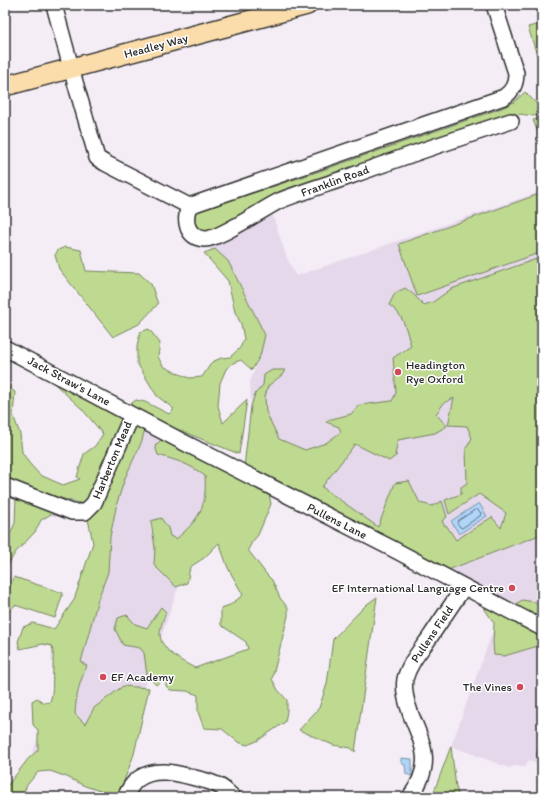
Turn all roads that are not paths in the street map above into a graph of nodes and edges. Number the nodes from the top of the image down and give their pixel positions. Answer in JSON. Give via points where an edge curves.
{"nodes":[{"id":1,"x":54,"y":5,"type":"edge"},
{"id":2,"x":308,"y":5,"type":"edge"},
{"id":3,"x":494,"y":5,"type":"edge"},
{"id":4,"x":71,"y":68,"type":"junction"},
{"id":5,"x":5,"y":86,"type":"edge"},
{"id":6,"x":511,"y":121,"type":"dead end"},
{"id":7,"x":189,"y":206,"type":"junction"},
{"id":8,"x":5,"y":348,"type":"edge"},
{"id":9,"x":132,"y":415,"type":"junction"},
{"id":10,"x":5,"y":486,"type":"edge"},
{"id":11,"x":464,"y":586,"type":"junction"},
{"id":12,"x":542,"y":628,"type":"edge"},
{"id":13,"x":125,"y":797,"type":"edge"},
{"id":14,"x":233,"y":797,"type":"edge"},
{"id":15,"x":410,"y":797,"type":"edge"}],
"edges":[{"from":1,"to":4,"type":"street"},
{"from":2,"to":4,"type":"main road","name":"Headley Way"},
{"from":3,"to":7,"type":"street","name":"Franklin Road","via":[[516,73],[513,89],[504,97]]},
{"from":4,"to":5,"type":"main road","name":"Headley Way"},
{"from":4,"to":7,"type":"street","via":[[97,158]]},
{"from":6,"to":7,"type":"street","name":"Franklin Road","via":[[279,201],[208,239],[195,236],[187,226]]},
{"from":8,"to":9,"type":"street","name":"Jack Straw's Lane"},
{"from":9,"to":10,"type":"street","name":"Harberton Mead","via":[[94,503],[85,512],[72,512]]},
{"from":9,"to":11,"type":"street","name":"Pullens Lane"},
{"from":11,"to":12,"type":"street","name":"Pullens Lane"},
{"from":11,"to":15,"type":"street","name":"Pullens Field","via":[[412,663],[405,680],[406,701],[425,751],[426,761],[420,781]]},
{"from":13,"to":14,"type":"street","via":[[131,786],[141,778],[153,773],[173,772],[216,784]]}]}
